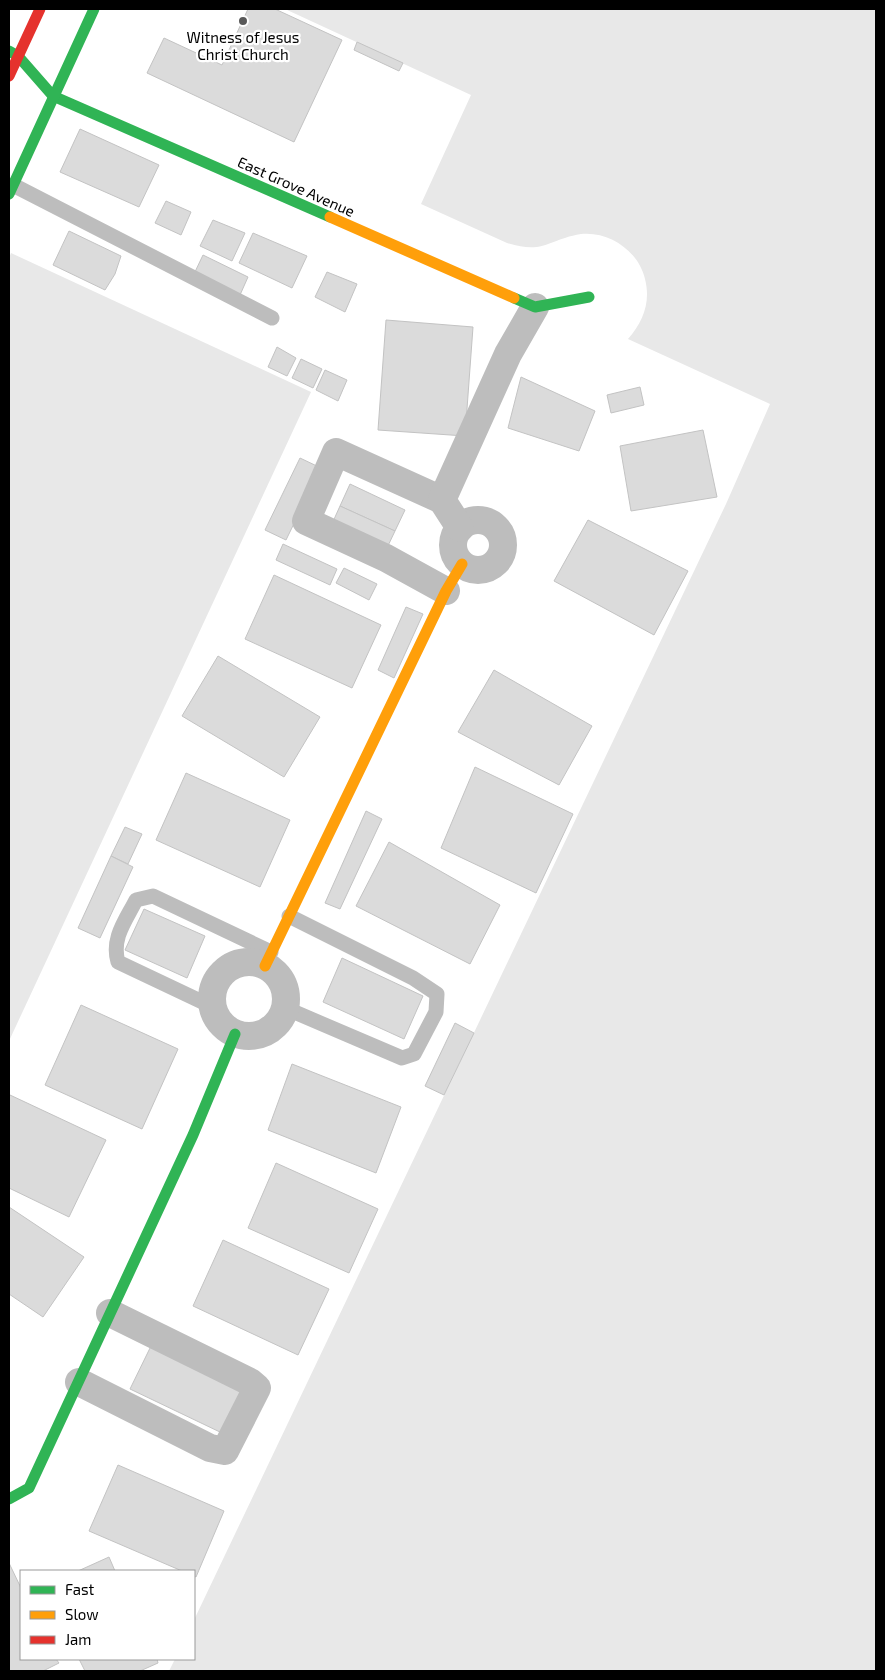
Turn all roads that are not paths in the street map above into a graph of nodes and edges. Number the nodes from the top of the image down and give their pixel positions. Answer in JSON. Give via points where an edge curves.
{"nodes":[{"id":1,"x":40,"y":9,"type":"edge"},
{"id":2,"x":94,"y":9,"type":"edge"},
{"id":3,"x":13,"y":53,"type":"edge"},
{"id":4,"x":9,"y":76,"type":"edge"},
{"id":5,"x":53,"y":96,"type":"junction"},
{"id":6,"x":11,"y":190,"type":"edge"},
{"id":7,"x":589,"y":297,"type":"dead end"},
{"id":8,"x":535,"y":307,"type":"junction"},
{"id":9,"x":272,"y":318,"type":"dead end"},
{"id":10,"x":442,"y":500,"type":"junction"},
{"id":11,"x":460,"y":528,"type":"junction"},
{"id":12,"x":462,"y":564,"type":"junction"},
{"id":13,"x":446,"y":591,"type":"junction"},
{"id":14,"x":289,"y":916,"type":"junction"},
{"id":15,"x":268,"y":959,"type":"junction"},
{"id":16,"x":213,"y":1008,"type":"junction"},
{"id":17,"x":285,"y":1008,"type":"junction"},
{"id":18,"x":235,"y":1034,"type":"junction"},
{"id":19,"x":110,"y":1313,"type":"junction"},
{"id":20,"x":78,"y":1382,"type":"junction"},
{"id":21,"x":9,"y":1499,"type":"edge"}],
"edges":[{"from":1,"to":3,"type":"street"},
{"from":2,"to":5,"type":"street"},
{"from":3,"to":4,"type":"street"},
{"from":3,"to":5,"type":"street","name":"East Grove Avenue"},
{"from":5,"to":6,"type":"street"},
{"from":5,"to":8,"type":"street","name":"East Grove Avenue"},
{"from":6,"to":9,"type":"lane"},
{"from":7,"to":8,"type":"street"},
{"from":8,"to":10,"type":"street","via":[[508,354]]},
{"from":10,"to":11,"type":"street"},
{"from":10,"to":13,"type":"street","via":[[336,452],[306,521],[386,558]]},
{"from":11,"to":12,"type":"street","via":[[453,542]]},
{"from":11,"to":12,"type":"street","via":[[474,520],[482,520],[496,528],[503,543],[499,560],[493,566],[477,570]]},
{"from":12,"to":13,"type":"street"},
{"from":13,"to":14,"type":"street"},
{"from":14,"to":15,"type":"street"},
{"from":14,"to":17,"type":"lane","via":[[413,978],[437,994],[436,1012],[414,1054],[402,1058]]},
{"from":15,"to":16,"type":"street","via":[[242,963],[222,975],[215,985]]},
{"from":15,"to":16,"type":"lane","via":[[152,896],[136,900],[116,939],[118,962]]},
{"from":15,"to":17,"type":"street","via":[[282,983]]},
{"from":16,"to":18,"type":"street","via":[[225,1028]]},
{"from":17,"to":18,"type":"street","via":[[272,1029],[248,1037]]},
{"from":18,"to":19,"type":"street"},
{"from":19,"to":20,"type":"street"},
{"from":19,"to":20,"type":"street","via":[[257,1388],[225,1451],[210,1448]]},
{"from":20,"to":21,"type":"street","via":[[29,1488]]}]}
